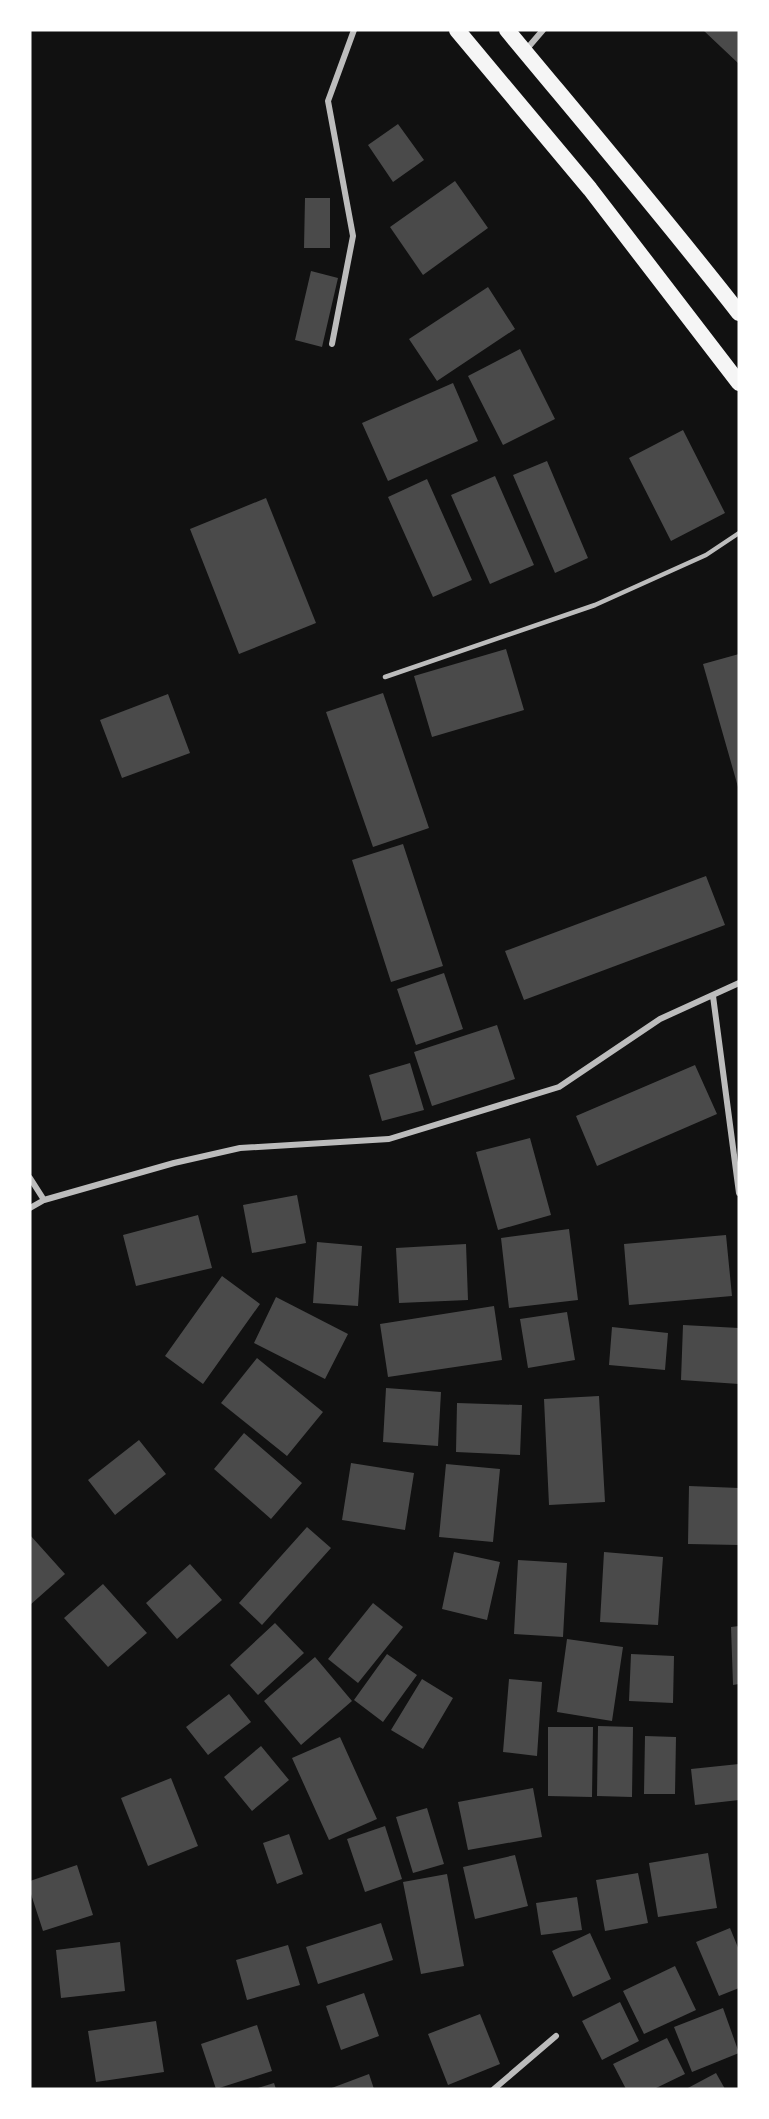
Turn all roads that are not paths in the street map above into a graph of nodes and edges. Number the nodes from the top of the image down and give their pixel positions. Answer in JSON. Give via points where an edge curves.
{"nodes":[{"id":1,"x":354,"y":30,"type":"edge"},
{"id":2,"x":457,"y":30,"type":"edge"},
{"id":3,"x":507,"y":30,"type":"edge"},
{"id":4,"x":543,"y":30,"type":"edge"},
{"id":5,"x":524,"y":51,"type":"junction"},
{"id":6,"x":739,"y":314,"type":"edge"},
{"id":7,"x":332,"y":344,"type":"dead end"},
{"id":8,"x":739,"y":383,"type":"edge"},
{"id":9,"x":739,"y":533,"type":"edge"},
{"id":10,"x":384,"y":677,"type":"dead end"},
{"id":11,"x":739,"y":983,"type":"edge"},
{"id":12,"x":713,"y":996,"type":"junction"},
{"id":13,"x":30,"y":1178,"type":"edge"},
{"id":14,"x":739,"y":1193,"type":"edge"},
{"id":15,"x":44,"y":1200,"type":"junction"},
{"id":16,"x":30,"y":1208,"type":"edge"},
{"id":17,"x":556,"y":2036,"type":"dead end"},
{"id":18,"x":494,"y":2089,"type":"edge"}],
"edges":[{"from":1,"to":7,"type":"street","via":[[328,101],[353,236]]},
{"from":2,"to":8,"type":"highway","via":[[590,189]]},
{"from":3,"to":5,"type":"highway"},
{"from":4,"to":5,"type":"street"},
{"from":5,"to":6,"type":"highway"},
{"from":9,"to":10,"type":"lane","via":[[706,555],[594,605]]},
{"from":11,"to":12,"type":"street"},
{"from":12,"to":14,"type":"street"},
{"from":12,"to":15,"type":"street","via":[[660,1019],[559,1087],[401,1136],[240,1148]]},
{"from":13,"to":15,"type":"street"},
{"from":15,"to":16,"type":"street"},
{"from":17,"to":18,"type":"street"}]}
